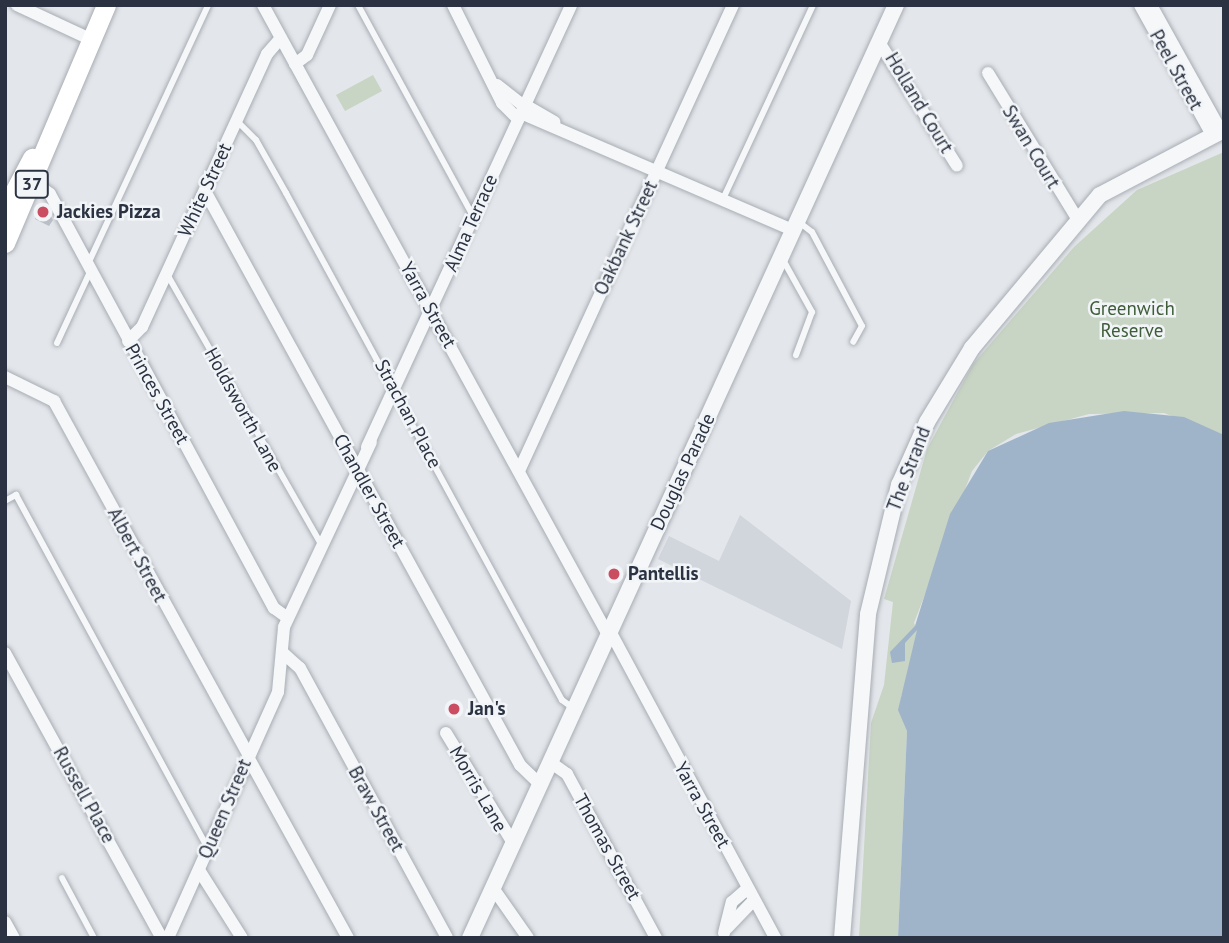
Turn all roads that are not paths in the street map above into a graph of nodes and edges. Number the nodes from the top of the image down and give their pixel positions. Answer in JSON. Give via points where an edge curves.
{"nodes":[{"id":1,"x":17,"y":5,"type":"edge"},
{"id":2,"x":106,"y":5,"type":"edge"},
{"id":3,"x":208,"y":5,"type":"edge"},
{"id":4,"x":263,"y":5,"type":"edge"},
{"id":5,"x":330,"y":5,"type":"edge"},
{"id":6,"x":358,"y":5,"type":"edge"},
{"id":7,"x":453,"y":5,"type":"edge"},
{"id":8,"x":571,"y":5,"type":"edge"},
{"id":9,"x":733,"y":5,"type":"edge"},
{"id":10,"x":813,"y":5,"type":"edge"},
{"id":11,"x":896,"y":5,"type":"edge"},
{"id":12,"x":1139,"y":5,"type":"edge"},
{"id":13,"x":1150,"y":5,"type":"edge"},
{"id":14,"x":281,"y":38,"type":"junction"},
{"id":15,"x":90,"y":40,"type":"junction"},
{"id":16,"x":879,"y":42,"type":"junction"},
{"id":17,"x":295,"y":64,"type":"junction"},
{"id":18,"x":988,"y":73,"type":"dead end"},
{"id":19,"x":522,"y":111,"type":"junction"},
{"id":20,"x":237,"y":121,"type":"junction"},
{"id":21,"x":1219,"y":132,"type":"edge"},
{"id":22,"x":957,"y":166,"type":"dead end"},
{"id":23,"x":657,"y":170,"type":"junction"},
{"id":24,"x":28,"y":178,"type":"junction"},
{"id":25,"x":205,"y":191,"type":"junction"},
{"id":26,"x":723,"y":199,"type":"junction"},
{"id":27,"x":5,"y":209,"type":"edge"},
{"id":28,"x":474,"y":217,"type":"junction"},
{"id":29,"x":1077,"y":218,"type":"junction"},
{"id":30,"x":795,"y":225,"type":"junction"},
{"id":31,"x":5,"y":243,"type":"edge"},
{"id":32,"x":782,"y":256,"type":"junction"},
{"id":33,"x":89,"y":268,"type":"junction"},
{"id":34,"x":167,"y":272,"type":"junction"},
{"id":35,"x":432,"y":312,"type":"junction"},
{"id":36,"x":128,"y":341,"type":"junction"},
{"id":37,"x":853,"y":342,"type":"dead end"},
{"id":38,"x":57,"y":343,"type":"dead end"},
{"id":39,"x":796,"y":355,"type":"dead end"},
{"id":40,"x":5,"y":377,"type":"edge"},
{"id":41,"x":395,"y":392,"type":"junction"},
{"id":42,"x":357,"y":469,"type":"junction"},
{"id":43,"x":519,"y":471,"type":"junction"},
{"id":44,"x":5,"y":501,"type":"edge"},
{"id":45,"x":322,"y":546,"type":"junction"},
{"id":46,"x":593,"y":605,"type":"junction"},
{"id":47,"x":288,"y":618,"type":"junction"},
{"id":48,"x":612,"y":628,"type":"junction"},
{"id":49,"x":282,"y":652,"type":"junction"},
{"id":50,"x":5,"y":653,"type":"edge"},
{"id":51,"x":600,"y":654,"type":"junction"},
{"id":52,"x":629,"y":672,"type":"junction"},
{"id":53,"x":281,"y":681,"type":"junction"},
{"id":54,"x":305,"y":681,"type":"junction"},
{"id":55,"x":574,"y":709,"type":"junction"},
{"id":56,"x":446,"y":733,"type":"dead end"},
{"id":57,"x":248,"y":756,"type":"junction"},
{"id":58,"x":550,"y":762,"type":"junction"},
{"id":59,"x":540,"y":784,"type":"junction"},
{"id":60,"x":513,"y":843,"type":"junction"},
{"id":61,"x":208,"y":849,"type":"junction"},
{"id":62,"x":200,"y":870,"type":"junction"},
{"id":63,"x":62,"y":878,"type":"dead end"},
{"id":64,"x":493,"y":888,"type":"junction"},
{"id":65,"x":751,"y":895,"type":"junction"},
{"id":66,"x":5,"y":922,"type":"edge"},
{"id":67,"x":723,"y":935,"type":"edge"},
{"id":68,"x":14,"y":938,"type":"edge"},
{"id":69,"x":94,"y":938,"type":"edge"},
{"id":70,"x":162,"y":938,"type":"edge"},
{"id":71,"x":168,"y":938,"type":"edge"},
{"id":72,"x":242,"y":938,"type":"edge"},
{"id":73,"x":348,"y":938,"type":"edge"},
{"id":74,"x":447,"y":938,"type":"edge"},
{"id":75,"x":470,"y":938,"type":"edge"},
{"id":76,"x":528,"y":938,"type":"edge"},
{"id":77,"x":656,"y":938,"type":"edge"},
{"id":78,"x":775,"y":938,"type":"edge"},
{"id":79,"x":842,"y":938,"type":"edge"}],
"edges":[{"from":1,"to":15,"type":"street"},
{"from":2,"to":15,"type":"main road","number":"37"},
{"from":3,"to":33,"type":"lane"},
{"from":4,"to":14,"type":"street","name":"Yarra Street"},
{"from":5,"to":17,"type":"street","via":[[307,55]]},
{"from":6,"to":28,"type":"lane"},
{"from":7,"to":19,"type":"street","via":[[495,82]]},
{"from":8,"to":19,"type":"street","name":"Alma Terrace"},
{"from":9,"to":23,"type":"street","name":"Oakbank Street"},
{"from":10,"to":26,"type":"lane"},
{"from":11,"to":16,"type":"street","name":"Douglas Parade"},
{"from":12,"to":21,"type":"street","name":"Peel Street"},
{"from":13,"to":21,"type":"street","name":"Peel Street"},
{"from":14,"to":17,"type":"street","name":"Yarra Street"},
{"from":14,"to":20,"type":"street","name":"White Street"},
{"from":15,"to":24,"type":"main road","number":"37"},
{"from":16,"to":22,"type":"street","name":"Holland Court"},
{"from":16,"to":30,"type":"street","name":"Douglas Parade"},
{"from":17,"to":35,"type":"street","name":"Yarra Street"},
{"from":18,"to":29,"type":"street","name":"Swan Court"},
{"from":19,"to":23,"type":"street"},
{"from":19,"to":28,"type":"street","name":"Alma Terrace"},
{"from":20,"to":25,"type":"street","name":"White Street"},
{"from":20,"to":41,"type":"lane","name":"Strachan Place","via":[[256,140]]},
{"from":21,"to":29,"type":"street","name":"The Strand","via":[[1129,175]]},
{"from":23,"to":26,"type":"street"},
{"from":23,"to":43,"type":"street","name":"Oakbank Street"},
{"from":24,"to":27,"type":"main road","number":"37"},
{"from":24,"to":31,"type":"main road","number":"37"},
{"from":24,"to":33,"type":"street","name":"Princes Street","via":[[46,188]]},
{"from":25,"to":34,"type":"street","name":"White Street"},
{"from":25,"to":42,"type":"street","name":"Chandler Street"},
{"from":26,"to":30,"type":"street"},
{"from":28,"to":35,"type":"street","name":"Alma Terrace"},
{"from":29,"to":79,"type":"street","name":"The Strand","via":[[949,381],[899,485],[861,660]]},
{"from":30,"to":32,"type":"street","name":"Douglas Parade"},
{"from":30,"to":37,"type":"lane","via":[[812,232],[862,326]]},
{"from":32,"to":39,"type":"lane","via":[[811,312]]},
{"from":32,"to":48,"type":"street","name":"Douglas Parade"},
{"from":33,"to":36,"type":"street","name":"Princes Street"},
{"from":33,"to":38,"type":"lane"},
{"from":34,"to":36,"type":"street","name":"White Street","via":[[142,327]]},
{"from":34,"to":45,"type":"lane","name":"Holdsworth Lane"},
{"from":35,"to":41,"type":"street","name":"Alma Terrace"},
{"from":35,"to":43,"type":"street","name":"Yarra Street"},
{"from":36,"to":47,"type":"street","name":"Princes Street","via":[[274,608]]},
{"from":40,"to":57,"type":"street","name":"Albert Street","via":[[54,401]]},
{"from":41,"to":42,"type":"street","name":"Alma Terrace"},
{"from":41,"to":55,"type":"lane","name":"Strachan Place","via":[[562,700]]},
{"from":42,"to":45,"type":"street","name":"Alma Terrace"},
{"from":42,"to":59,"type":"street","name":"Chandler Street","via":[[520,765]]},
{"from":43,"to":46,"type":"street","name":"Yarra Street"},
{"from":44,"to":61,"type":"lane","via":[[16,495]]},
{"from":45,"to":47,"type":"street","name":"Alma Terrace"},
{"from":46,"to":48,"type":"street"},
{"from":46,"to":48,"type":"street","name":"Yarra Street"},
{"from":47,"to":49,"type":"street","name":"Alma Terrace"},
{"from":48,"to":51,"type":"street","name":"Douglas Parade"},
{"from":48,"to":52,"type":"street","name":"Yarra Street"},
{"from":49,"to":53,"type":"street","name":"Alma Terrace"},
{"from":49,"to":54,"type":"street","name":"Braw Street"},
{"from":50,"to":70,"type":"street","name":"Russell Place"},
{"from":51,"to":52,"type":"street","name":"Yarra Street","via":[[617,658]]},
{"from":51,"to":55,"type":"street","name":"Douglas Parade"},
{"from":52,"to":65,"type":"street","name":"Yarra Street"},
{"from":53,"to":54,"type":"street","via":[[294,673]]},
{"from":53,"to":57,"type":"street","name":"Queen Street"},
{"from":54,"to":74,"type":"street","name":"Braw Street"},
{"from":55,"to":58,"type":"street","name":"Douglas Parade"},
{"from":56,"to":60,"type":"street","name":"Morris Lane","via":[[502,833]]},
{"from":57,"to":61,"type":"street","name":"Queen Street"},
{"from":57,"to":73,"type":"street","name":"Albert Street"},
{"from":58,"to":59,"type":"street","name":"Douglas Parade"},
{"from":58,"to":77,"type":"street","name":"Thomas Street","via":[[567,774]]},
{"from":59,"to":60,"type":"street","name":"Douglas Parade"},
{"from":60,"to":64,"type":"street","name":"Douglas Parade"},
{"from":61,"to":62,"type":"street","name":"Queen Street"},
{"from":62,"to":71,"type":"street","name":"Queen Street"},
{"from":62,"to":72,"type":"street"},
{"from":63,"to":69,"type":"lane"},
{"from":64,"to":75,"type":"street","name":"Douglas Parade"},
{"from":64,"to":76,"type":"street"},
{"from":65,"to":67,"type":"street","via":[[732,902]]},
{"from":65,"to":78,"type":"street","name":"Yarra Street"},
{"from":66,"to":68,"type":"street"}]}
